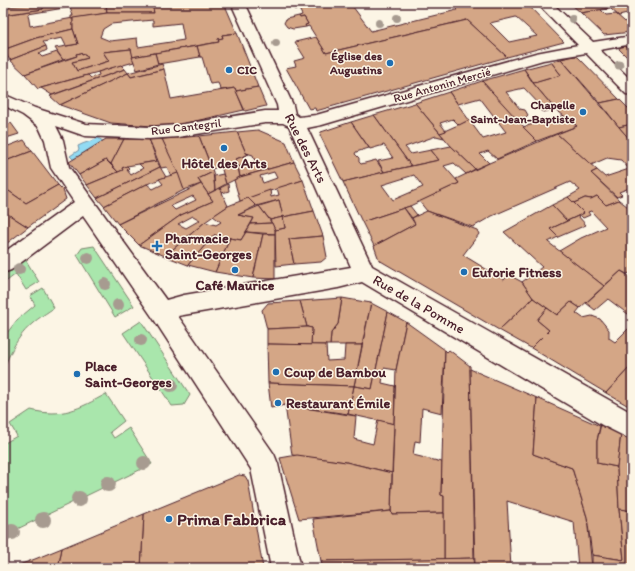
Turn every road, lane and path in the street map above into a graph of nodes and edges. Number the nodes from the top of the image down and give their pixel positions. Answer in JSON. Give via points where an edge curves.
{"nodes":[{"id":1,"x":238,"y":3,"type":"edge"},
{"id":2,"x":544,"y":3,"type":"edge"},
{"id":3,"x":632,"y":40,"type":"edge"},
{"id":4,"x":588,"y":46,"type":"junction"},
{"id":5,"x":632,"y":90,"type":"edge"},
{"id":6,"x":3,"y":98,"type":"edge"},
{"id":7,"x":34,"y":113,"type":"junction"},
{"id":8,"x":292,"y":120,"type":"junction"},
{"id":9,"x":85,"y":130,"type":"junction"},
{"id":10,"x":56,"y":146,"type":"junction"},
{"id":11,"x":81,"y":198,"type":"junction"},
{"id":12,"x":3,"y":264,"type":"edge"},
{"id":13,"x":364,"y":272,"type":"junction"},
{"id":14,"x":161,"y":311,"type":"junction"},
{"id":15,"x":632,"y":427,"type":"edge"},
{"id":16,"x":286,"y":568,"type":"edge"}],
"edges":[{"from":1,"to":8,"type":"street","name":"Rue des Arts"},
{"from":2,"to":4,"type":"street"},
{"from":3,"to":4,"type":"street","name":"Rue Antonin Mercié"},
{"from":4,"to":5,"type":"street"},
{"from":4,"to":8,"type":"street","name":"Rue Antonin Mercié","via":[[541,56],[316,121]]},
{"from":6,"to":7,"type":"street"},
{"from":7,"to":9,"type":"street","name":"Rue Cantegril"},
{"from":7,"to":10,"type":"street","via":[[50,129]]},
{"from":8,"to":9,"type":"street","name":"Rue Cantegril","via":[[265,117],[149,133]]},
{"from":8,"to":13,"type":"street","name":"Rue des Arts"},
{"from":9,"to":10,"type":"street","name":"Rue Cantegril","via":[[74,133]]},
{"from":10,"to":11,"type":"street","via":[[60,168]]},
{"from":11,"to":12,"type":"street"},
{"from":11,"to":14,"type":"street"},
{"from":13,"to":14,"type":"street","name":"Rue de la Pomme","via":[[338,280]]},
{"from":13,"to":15,"type":"street","name":"Rue de la Pomme"},
{"from":14,"to":16,"type":"street","via":[[264,464]]}]}
